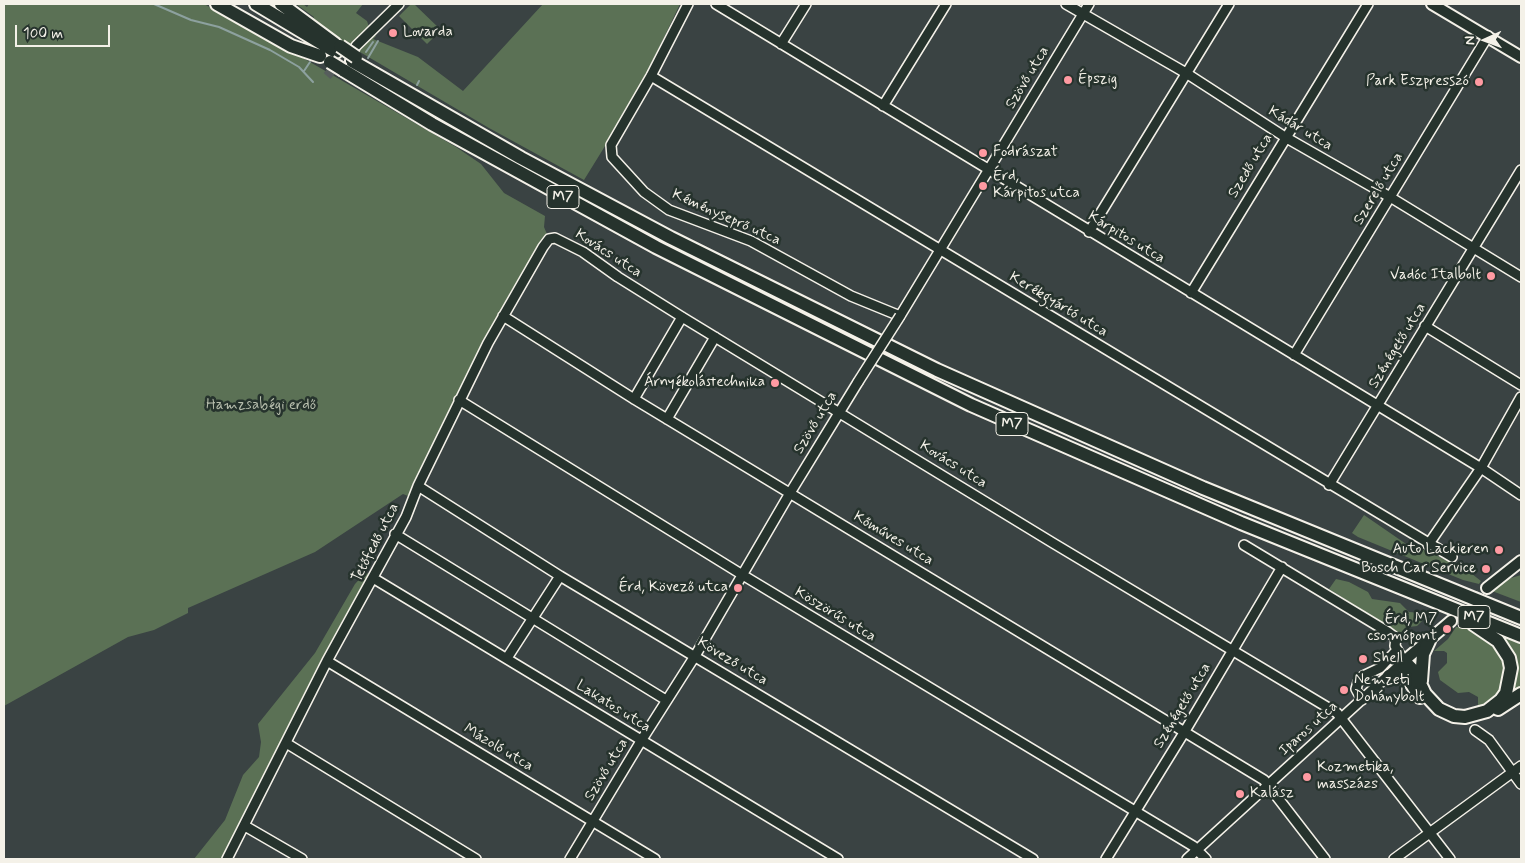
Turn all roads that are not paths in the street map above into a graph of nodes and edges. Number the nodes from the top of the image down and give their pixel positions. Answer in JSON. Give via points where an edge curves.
{"nodes":[{"id":1,"x":217,"y":4,"type":"edge"},
{"id":2,"x":232,"y":4,"type":"edge"},
{"id":3,"x":256,"y":4,"type":"edge"},
{"id":4,"x":281,"y":4,"type":"edge"},
{"id":5,"x":399,"y":4,"type":"edge"},
{"id":6,"x":688,"y":4,"type":"edge"},
{"id":7,"x":716,"y":4,"type":"edge"},
{"id":8,"x":806,"y":4,"type":"edge"},
{"id":9,"x":946,"y":4,"type":"edge"},
{"id":10,"x":1066,"y":4,"type":"edge"},
{"id":11,"x":1089,"y":4,"type":"edge"},
{"id":12,"x":1229,"y":4,"type":"edge"},
{"id":13,"x":1368,"y":4,"type":"edge"},
{"id":14,"x":1432,"y":4,"type":"edge"},
{"id":15,"x":1082,"y":14,"type":"junction"},
{"id":16,"x":1488,"y":36,"type":"junction"},
{"id":17,"x":781,"y":44,"type":"junction"},
{"id":18,"x":331,"y":54,"type":"junction"},
{"id":19,"x":1521,"y":57,"type":"edge"},
{"id":20,"x":352,"y":58,"type":"junction"},
{"id":21,"x":1186,"y":73,"type":"junction"},
{"id":22,"x":651,"y":76,"type":"junction"},
{"id":23,"x":884,"y":106,"type":"junction"},
{"id":24,"x":1285,"y":137,"type":"junction"},
{"id":25,"x":988,"y":170,"type":"junction"},
{"id":26,"x":1521,"y":170,"type":"edge"},
{"id":27,"x":1390,"y":197,"type":"junction"},
{"id":28,"x":1089,"y":232,"type":"junction"},
{"id":29,"x":549,"y":239,"type":"joint"},
{"id":30,"x":1473,"y":247,"type":"junction"},
{"id":31,"x":940,"y":250,"type":"junction"},
{"id":32,"x":1521,"y":277,"type":"edge"},
{"id":33,"x":1191,"y":293,"type":"junction"},
{"id":34,"x":503,"y":316,"type":"junction"},
{"id":35,"x":900,"y":316,"type":"junction"},
{"id":36,"x":682,"y":317,"type":"junction"},
{"id":37,"x":1426,"y":326,"type":"junction"},
{"id":38,"x":715,"y":336,"type":"junction"},
{"id":39,"x":1294,"y":355,"type":"junction"},
{"id":40,"x":1521,"y":385,"type":"edge"},
{"id":41,"x":1521,"y":397,"type":"edge"},
{"id":42,"x":634,"y":399,"type":"junction"},
{"id":43,"x":459,"y":400,"type":"junction"},
{"id":44,"x":1378,"y":406,"type":"junction"},
{"id":45,"x":839,"y":411,"type":"junction"},
{"id":46,"x":667,"y":419,"type":"junction"},
{"id":47,"x":1481,"y":468,"type":"junction"},
{"id":48,"x":1329,"y":485,"type":"junction"},
{"id":49,"x":418,"y":486,"type":"junction"},
{"id":50,"x":790,"y":493,"type":"junction"},
{"id":51,"x":1521,"y":495,"type":"edge"},
{"id":52,"x":394,"y":534,"type":"junction"},
{"id":53,"x":1244,"y":545,"type":"dead end"},
{"id":54,"x":1428,"y":545,"type":"junction"},
{"id":55,"x":1452,"y":557,"type":"dead end"},
{"id":56,"x":1521,"y":561,"type":"edge"},
{"id":57,"x":1282,"y":567,"type":"junction"},
{"id":58,"x":741,"y":574,"type":"junction"},
{"id":59,"x":560,"y":576,"type":"junction"},
{"id":60,"x":373,"y":578,"type":"junction"},
{"id":61,"x":1487,"y":588,"type":"tunnel mouth"},
{"id":62,"x":1469,"y":597,"type":"junction"},
{"id":63,"x":1434,"y":601,"type":"junction"},
{"id":64,"x":1521,"y":607,"type":"edge"},
{"id":65,"x":532,"y":617,"type":"junction"},
{"id":66,"x":1521,"y":618,"type":"edge"},
{"id":67,"x":1451,"y":621,"type":"tunnel mouth"},
{"id":68,"x":1521,"y":636,"type":"edge"},
{"id":69,"x":1429,"y":641,"type":"junction"},
{"id":70,"x":1233,"y":649,"type":"junction"},
{"id":71,"x":1397,"y":650,"type":"junction"},
{"id":72,"x":695,"y":656,"type":"junction"},
{"id":73,"x":507,"y":658,"type":"junction"},
{"id":74,"x":327,"y":661,"type":"junction"},
{"id":75,"x":1404,"y":661,"type":"junction"},
{"id":76,"x":1389,"y":676,"type":"junction"},
{"id":77,"x":1415,"y":682,"type":"junction"},
{"id":78,"x":1521,"y":694,"type":"edge"},
{"id":79,"x":666,"y":700,"type":"junction"},
{"id":80,"x":1362,"y":700,"type":"junction"},
{"id":81,"x":1344,"y":718,"type":"junction"},
{"id":82,"x":1475,"y":730,"type":"dead end"},
{"id":83,"x":1185,"y":731,"type":"junction"},
{"id":84,"x":641,"y":741,"type":"junction"},
{"id":85,"x":286,"y":743,"type":"junction"},
{"id":86,"x":1521,"y":766,"type":"edge"},
{"id":87,"x":1513,"y":772,"type":"junction"},
{"id":88,"x":1521,"y":784,"type":"edge"},
{"id":89,"x":1269,"y":785,"type":"junction"},
{"id":90,"x":1135,"y":811,"type":"junction"},
{"id":91,"x":593,"y":821,"type":"junction"},
{"id":92,"x":245,"y":826,"type":"junction"},
{"id":93,"x":1430,"y":833,"type":"junction"},
{"id":94,"x":1199,"y":850,"type":"junction"},
{"id":95,"x":227,"y":859,"type":"edge"},
{"id":96,"x":302,"y":859,"type":"edge"},
{"id":97,"x":476,"y":859,"type":"edge"},
{"id":98,"x":570,"y":859,"type":"edge"},
{"id":99,"x":655,"y":859,"type":"edge"},
{"id":100,"x":838,"y":859,"type":"edge"},
{"id":101,"x":1033,"y":859,"type":"edge"},
{"id":102,"x":1106,"y":859,"type":"edge"},
{"id":103,"x":1187,"y":859,"type":"edge"},
{"id":104,"x":1206,"y":859,"type":"edge"},
{"id":105,"x":1325,"y":859,"type":"edge"},
{"id":106,"x":1394,"y":859,"type":"edge"},
{"id":107,"x":1450,"y":859,"type":"edge"}],
"edges":[{"from":1,"to":18,"type":"highway","via":[[291,46]]},
{"from":2,"to":18,"type":"highway","number":"M7"},
{"from":3,"to":18,"type":"highway","number":"M7"},
{"from":4,"to":18,"type":"highway"},
{"from":5,"to":20,"type":"street"},
{"from":6,"to":22,"type":"street"},
{"from":7,"to":17,"type":"street","name":"Kárpitos utca"},
{"from":8,"to":17,"type":"street"},
{"from":9,"to":23,"type":"street"},
{"from":10,"to":15,"type":"street","name":"Kádár utca"},
{"from":11,"to":15,"type":"street","name":"Szövő utca"},
{"from":12,"to":21,"type":"street"},
{"from":13,"to":24,"type":"street","name":"Szedő utca"},
{"from":14,"to":16,"type":"main road"},
{"from":15,"to":21,"type":"street","name":"Kádár utca"},
{"from":15,"to":25,"type":"street","name":"Szövő utca"},
{"from":16,"to":19,"type":"main road"},
{"from":16,"to":27,"type":"street","name":"Szerelő utca"},
{"from":17,"to":23,"type":"street","name":"Kárpitos utca"},
{"from":18,"to":20,"type":"highway","number":"M7","bridge":true},
{"from":18,"to":20,"type":"highway","bridge":true},
{"from":20,"to":62,"type":"highway","number":"M7","via":[[521,158],[670,238],[937,370],[1194,484]]},
{"from":20,"to":63,"type":"highway","number":"M7","via":[[432,124],[656,247],[971,405],[1232,519]]},
{"from":21,"to":24,"type":"street","name":"Kádár utca"},
{"from":21,"to":28,"type":"street"},
{"from":22,"to":31,"type":"street","name":"Kerékgyártó utca"},
{"from":22,"to":35,"type":"street","name":"Kéményseprő utca","via":[[610,152],[644,192],[670,210],[751,241],[851,296]]},
{"from":23,"to":25,"type":"street","name":"Kárpitos utca"},
{"from":24,"to":27,"type":"street","name":"Kádár utca"},
{"from":24,"to":33,"type":"street","name":"Szedő utca"},
{"from":25,"to":28,"type":"street","name":"Kárpitos utca"},
{"from":25,"to":31,"type":"street","name":"Szövő utca"},
{"from":26,"to":30,"type":"street","name":"Szénégető utca"},
{"from":27,"to":30,"type":"street","name":"Kádár utca"},
{"from":27,"to":39,"type":"street","name":"Szerelő utca"},
{"from":28,"to":33,"type":"street","name":"Kárpitos utca"},
{"from":29,"to":34,"type":"street","name":"Tetőfedő utca"},
{"from":29,"to":36,"type":"street","name":"Kovács utca","via":[[560,239]]},
{"from":30,"to":32,"type":"street","name":"Kádár utca"},
{"from":30,"to":37,"type":"street","name":"Szénégető utca"},
{"from":31,"to":35,"type":"street","name":"Szövő utca"},
{"from":31,"to":48,"type":"street","name":"Kerékgyártó utca"},
{"from":33,"to":39,"type":"street","name":"Kárpitos utca"},
{"from":34,"to":42,"type":"street","name":"Kőműves utca"},
{"from":34,"to":43,"type":"street","name":"Tetőfedő utca"},
{"from":35,"to":45,"type":"street","name":"Szövő utca","bridge":true},
{"from":36,"to":38,"type":"street","name":"Kovács utca"},
{"from":36,"to":42,"type":"street"},
{"from":37,"to":40,"type":"street"},
{"from":37,"to":44,"type":"street","name":"Szénégető utca"},
{"from":38,"to":45,"type":"street","name":"Kovács utca"},
{"from":38,"to":46,"type":"street"},
{"from":39,"to":44,"type":"street","name":"Kárpitos utca"},
{"from":41,"to":47,"type":"street"},
{"from":42,"to":46,"type":"street","name":"Kőműves utca"},
{"from":43,"to":49,"type":"street","name":"Tetőfedő utca"},
{"from":43,"to":58,"type":"street","name":"Köszörűs utca"},
{"from":44,"to":47,"type":"street","name":"Kárpitos utca"},
{"from":44,"to":48,"type":"street","name":"Szénégető utca"},
{"from":45,"to":50,"type":"street","name":"Szövő utca"},
{"from":45,"to":70,"type":"street","name":"Kovács utca","via":[[1053,544]]},
{"from":46,"to":50,"type":"street","name":"Kőműves utca"},
{"from":47,"to":51,"type":"street","name":"Kárpitos utca"},
{"from":47,"to":54,"type":"street"},
{"from":48,"to":54,"type":"street","name":"Kerékgyártó utca"},
{"from":49,"to":52,"type":"street","name":"Tetőfedő utca","via":[[406,517]]},
{"from":49,"to":59,"type":"street","name":"Kövező utca"},
{"from":50,"to":58,"type":"street","name":"Szövő utca"},
{"from":50,"to":83,"type":"street","name":"Kőműves utca"},
{"from":52,"to":60,"type":"street","name":"Tetőfedő utca"},
{"from":52,"to":65,"type":"street"},
{"from":53,"to":57,"type":"street"},
{"from":54,"to":55,"type":"street","name":"Kerékgyártó utca"},
{"from":56,"to":61,"type":"main road"},
{"from":57,"to":70,"type":"street","name":"Szénégető utca"},
{"from":57,"to":71,"type":"street","via":[[1388,632],[1396,638]]},
{"from":58,"to":72,"type":"street","name":"Szövő utca"},
{"from":58,"to":90,"type":"street","name":"Köszörűs utca"},
{"from":59,"to":65,"type":"street"},
{"from":59,"to":72,"type":"street","name":"Kövező utca"},
{"from":60,"to":73,"type":"street","name":"Lakatos utca"},
{"from":60,"to":74,"type":"street","name":"Tetőfedő utca"},
{"from":62,"to":64,"type":"highway"},
{"from":62,"to":66,"type":"highway","number":"M7"},
{"from":63,"to":68,"type":"highway","number":"M7"},
{"from":63,"to":77,"type":"highway","via":[[1498,641],[1509,658],[1511,677],[1506,693],[1495,706],[1478,715],[1465,717],[1439,709]]},
{"from":65,"to":73,"type":"street"},
{"from":65,"to":79,"type":"street"},
{"from":67,"to":69,"type":"main road","name":"Iparos utca"},
{"from":69,"to":75,"type":"main road","name":"Iparos utca"},
{"from":69,"to":77,"type":"highway"},
{"from":70,"to":81,"type":"street","name":"Kovács utca"},
{"from":70,"to":83,"type":"street","name":"Szénégető utca"},
{"from":71,"to":75,"type":"street"},
{"from":71,"to":80,"type":"street","via":[[1380,668],[1358,682],[1356,689]]},
{"from":72,"to":79,"type":"street","name":"Szövő utca"},
{"from":72,"to":101,"type":"street","name":"Kövező utca"},
{"from":73,"to":84,"type":"street","name":"Lakatos utca"},
{"from":74,"to":85,"type":"street","name":"Tetőfedő utca"},
{"from":74,"to":91,"type":"street","name":"Mázoló utca"},
{"from":75,"to":76,"type":"street","name":"Iparos utca"},
{"from":75,"to":77,"type":"highway","via":[[1414,670]]},
{"from":76,"to":77,"type":"highway"},
{"from":76,"to":80,"type":"street","name":"Iparos utca"},
{"from":77,"to":78,"type":"highway","via":[[1434,713],[1456,721],[1480,719]]},
{"from":79,"to":84,"type":"street","name":"Szövő utca"},
{"from":80,"to":81,"type":"street","name":"Iparos utca"},
{"from":81,"to":89,"type":"street","name":"Iparos utca"},
{"from":81,"to":93,"type":"street"},
{"from":82,"to":87,"type":"street","via":[[1489,740]]},
{"from":83,"to":89,"type":"street","name":"Kőműves utca"},
{"from":83,"to":90,"type":"street","name":"Szénégető utca"},
{"from":84,"to":91,"type":"street","name":"Szövő utca"},
{"from":84,"to":100,"type":"street","name":"Lakatos utca"},
{"from":85,"to":92,"type":"street","name":"Tetőfedő utca"},
{"from":85,"to":97,"type":"street"},
{"from":86,"to":87,"type":"street"},
{"from":87,"to":88,"type":"street"},
{"from":87,"to":93,"type":"street"},
{"from":89,"to":94,"type":"street","name":"Iparos utca"},
{"from":89,"to":105,"type":"street"},
{"from":90,"to":94,"type":"street","name":"Köszörűs utca"},
{"from":90,"to":102,"type":"street","name":"Szénégető utca"},
{"from":91,"to":98,"type":"street","name":"Szövő utca"},
{"from":91,"to":99,"type":"street","name":"Mázoló utca"},
{"from":92,"to":95,"type":"street","name":"Tetőfedő utca"},
{"from":92,"to":96,"type":"street"},
{"from":93,"to":106,"type":"street"},
{"from":93,"to":107,"type":"street"},
{"from":94,"to":103,"type":"street","name":"Iparos utca"},
{"from":94,"to":104,"type":"street"}]}
